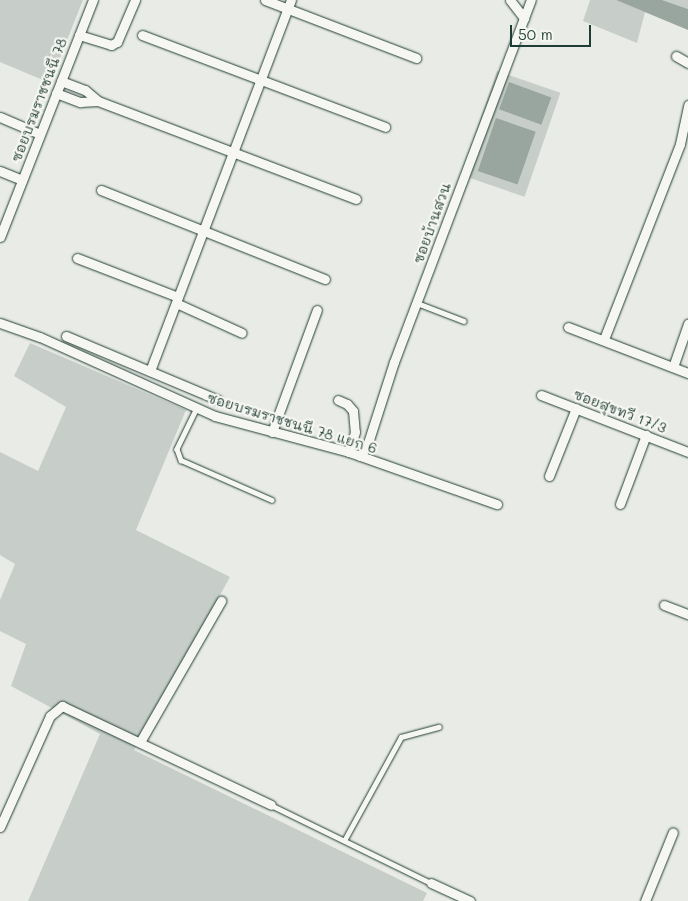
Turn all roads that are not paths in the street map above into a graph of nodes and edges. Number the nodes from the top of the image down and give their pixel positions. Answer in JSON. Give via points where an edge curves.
{"nodes":[{"id":1,"x":93,"y":0,"type":"edge"},
{"id":2,"x":135,"y":0,"type":"edge"},
{"id":3,"x":265,"y":0,"type":"edge"},
{"id":4,"x":510,"y":0,"type":"edge"},
{"id":5,"x":532,"y":0,"type":"edge"},
{"id":6,"x":289,"y":4,"type":"edge"},
{"id":7,"x":524,"y":18,"type":"junction"},
{"id":8,"x":79,"y":34,"type":"junction"},
{"id":9,"x":142,"y":35,"type":"dead end"},
{"id":10,"x":676,"y":56,"type":"dead end"},
{"id":11,"x":416,"y":58,"type":"dead end"},
{"id":12,"x":688,"y":63,"type":"edge"},
{"id":13,"x":261,"y":80,"type":"junction"},
{"id":14,"x":61,"y":81,"type":"junction"},
{"id":15,"x":56,"y":93,"type":"junction"},
{"id":16,"x":98,"y":102,"type":"junction"},
{"id":17,"x":688,"y":104,"type":"edge"},
{"id":18,"x":0,"y":117,"type":"edge"},
{"id":19,"x":385,"y":127,"type":"dead end"},
{"id":20,"x":40,"y":134,"type":"junction"},
{"id":21,"x":233,"y":152,"type":"junction"},
{"id":22,"x":0,"y":171,"type":"edge"},
{"id":23,"x":22,"y":180,"type":"junction"},
{"id":24,"x":100,"y":190,"type":"dead end"},
{"id":25,"x":356,"y":199,"type":"dead end"},
{"id":26,"x":204,"y":229,"type":"junction"},
{"id":27,"x":0,"y":237,"type":"edge"},
{"id":28,"x":77,"y":258,"type":"dead end"},
{"id":29,"x":325,"y":279,"type":"dead end"},
{"id":30,"x":177,"y":300,"type":"junction"},
{"id":31,"x":417,"y":303,"type":"junction"},
{"id":32,"x":317,"y":310,"type":"dead end"},
{"id":33,"x":464,"y":320,"type":"dead end"},
{"id":34,"x":0,"y":323,"type":"edge"},
{"id":35,"x":688,"y":324,"type":"edge"},
{"id":36,"x":568,"y":327,"type":"dead end"},
{"id":37,"x":242,"y":332,"type":"dead end"},
{"id":38,"x":66,"y":336,"type":"dead end"},
{"id":39,"x":604,"y":339,"type":"junction"},
{"id":40,"x":673,"y":367,"type":"junction"},
{"id":41,"x":150,"y":371,"type":"junction"},
{"id":42,"x":688,"y":373,"type":"edge"},
{"id":43,"x":541,"y":395,"type":"dead end"},
{"id":44,"x":218,"y":400,"type":"dead end"},
{"id":45,"x":338,"y":400,"type":"dead end"},
{"id":46,"x":196,"y":408,"type":"junction"},
{"id":47,"x":576,"y":408,"type":"junction"},
{"id":48,"x":272,"y":432,"type":"junction"},
{"id":49,"x":646,"y":435,"type":"junction"},
{"id":50,"x":349,"y":452,"type":"junction"},
{"id":51,"x":688,"y":452,"type":"edge"},
{"id":52,"x":360,"y":456,"type":"junction"},
{"id":53,"x":549,"y":476,"type":"dead end"},
{"id":54,"x":272,"y":500,"type":"dead end"},
{"id":55,"x":497,"y":504,"type":"dead end"},
{"id":56,"x":620,"y":504,"type":"dead end"},
{"id":57,"x":221,"y":601,"type":"dead end"},
{"id":58,"x":664,"y":605,"type":"dead end"},
{"id":59,"x":688,"y":614,"type":"edge"},
{"id":60,"x":440,"y":727,"type":"dead end"},
{"id":61,"x":140,"y":742,"type":"junction"},
{"id":62,"x":271,"y":805,"type":"joint"},
{"id":63,"x":0,"y":827,"type":"edge"},
{"id":64,"x":673,"y":832,"type":"dead end"},
{"id":65,"x":345,"y":840,"type":"junction"},
{"id":66,"x":431,"y":882,"type":"joint"},
{"id":67,"x":470,"y":901,"type":"edge"},
{"id":68,"x":646,"y":901,"type":"edge"}],
"edges":[{"from":1,"to":8,"type":"street","name":"ซอยบรมราชชนนี 78"},
{"from":2,"to":8,"type":"street","via":[[117,42],[111,45]]},
{"from":3,"to":6,"type":"street"},
{"from":4,"to":7,"type":"street"},
{"from":5,"to":7,"type":"street","name":"ซอยบ้านสวน"},
{"from":6,"to":11,"type":"street"},
{"from":6,"to":13,"type":"street"},
{"from":7,"to":31,"type":"street","name":"ซอยบ้านสวน"},
{"from":8,"to":14,"type":"street","name":"ซอยบรมราชชนนี 78"},
{"from":9,"to":13,"type":"street"},
{"from":10,"to":12,"type":"street"},
{"from":13,"to":19,"type":"street"},
{"from":13,"to":21,"type":"street"},
{"from":14,"to":15,"type":"street","name":"ซอยบรมราชชนนี 78"},
{"from":14,"to":16,"type":"street","via":[[85,90]]},
{"from":15,"to":16,"type":"street","via":[[80,102]]},
{"from":15,"to":20,"type":"street","name":"ซอยบรมราชชนนี 78"},
{"from":16,"to":21,"type":"street"},
{"from":17,"to":39,"type":"street","via":[[680,144]]},
{"from":18,"to":20,"type":"street"},
{"from":20,"to":23,"type":"street","name":"ซอยบรมราชชนนี 78"},
{"from":21,"to":25,"type":"street"},
{"from":21,"to":26,"type":"street"},
{"from":22,"to":23,"type":"street"},
{"from":23,"to":27,"type":"street","name":"ซอยบรมราชชนนี 78"},
{"from":24,"to":26,"type":"street"},
{"from":26,"to":29,"type":"street"},
{"from":26,"to":30,"type":"street"},
{"from":28,"to":30,"type":"street"},
{"from":30,"to":37,"type":"street"},
{"from":30,"to":41,"type":"street"},
{"from":31,"to":33,"type":"lane"},
{"from":31,"to":52,"type":"street","name":"ซอยบ้านสวน","via":[[367,446]]},
{"from":32,"to":48,"type":"street"},
{"from":34,"to":46,"type":"street","name":"ซอยบรมราชชนนี 78 แยก 6","via":[[40,337]]},
{"from":35,"to":40,"type":"street"},
{"from":36,"to":39,"type":"street"},
{"from":38,"to":41,"type":"street"},
{"from":39,"to":40,"type":"street"},
{"from":40,"to":42,"type":"street"},
{"from":41,"to":44,"type":"street"},
{"from":43,"to":47,"type":"street","name":"ซอยสุขทวี 17/3"},
{"from":45,"to":50,"type":"street","via":[[353,411],[355,432]]},
{"from":46,"to":48,"type":"street","name":"ซอยบรมราชชนนี 78 แยก 6","via":[[232,422]]},
{"from":46,"to":54,"type":"lane","via":[[178,449],[181,460]]},
{"from":47,"to":49,"type":"street","name":"ซอยสุขทวี 17/3"},
{"from":47,"to":53,"type":"street"},
{"from":48,"to":50,"type":"street","name":"ซอยบรมราชชนนี 78 แยก 6"},
{"from":49,"to":51,"type":"street","name":"ซอยสุขทวี 17/3"},
{"from":49,"to":56,"type":"street"},
{"from":50,"to":52,"type":"street","name":"ซอยบรมราชชนนี 78 แยก 6"},
{"from":52,"to":55,"type":"street","name":"ซอยบรมราชชนนี 78 แยก 6"},
{"from":57,"to":61,"type":"street"},
{"from":58,"to":59,"type":"street"},
{"from":60,"to":65,"type":"lane","via":[[401,737]]},
{"from":61,"to":62,"type":"street"},
{"from":61,"to":63,"type":"street","via":[[62,706],[50,716]]},
{"from":62,"to":65,"type":"lane"},
{"from":64,"to":68,"type":"street"},
{"from":65,"to":66,"type":"lane"},
{"from":66,"to":67,"type":"street"}]}
